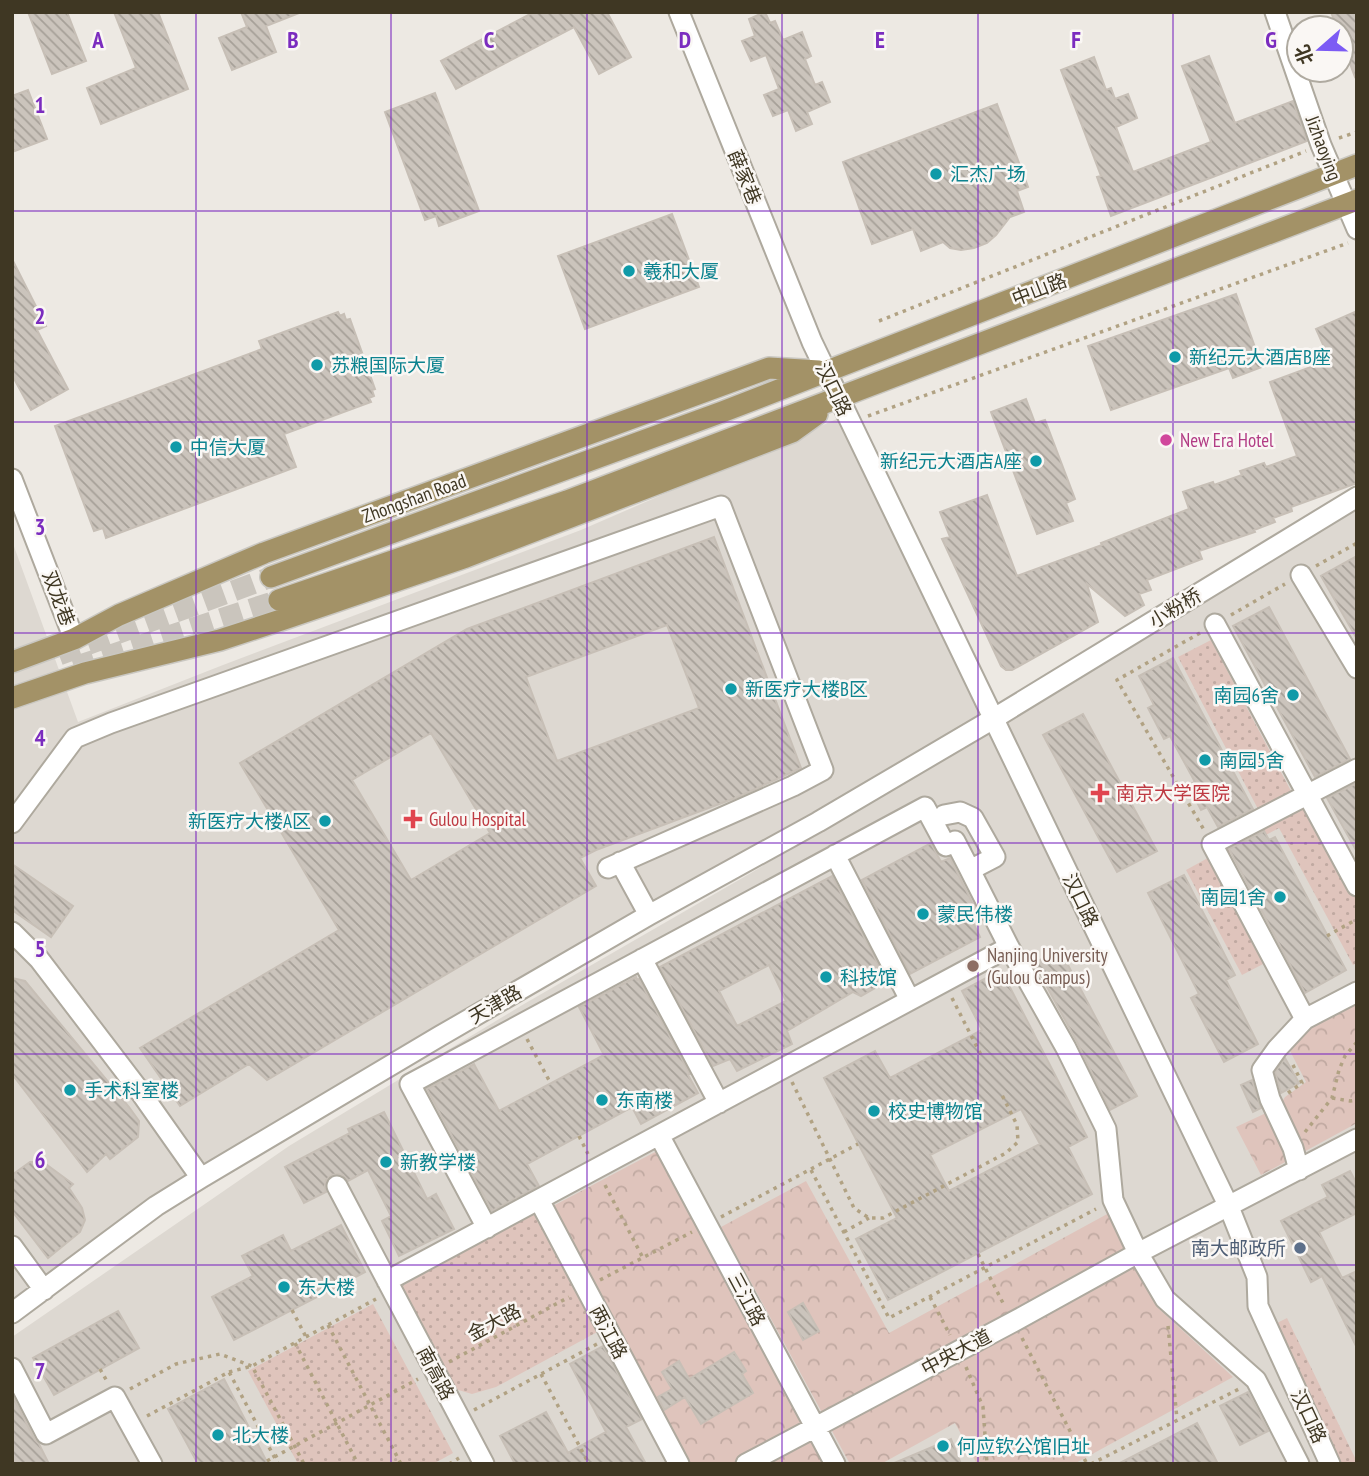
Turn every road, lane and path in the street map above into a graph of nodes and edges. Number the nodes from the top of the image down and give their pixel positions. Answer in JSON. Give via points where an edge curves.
{"nodes":[{"id":1,"x":679,"y":12,"type":"edge"},
{"id":2,"x":1275,"y":12,"type":"edge"},
{"id":3,"x":1357,"y":132,"type":"edge"},
{"id":4,"x":1321,"y":145,"type":"junction"},
{"id":5,"x":1357,"y":165,"type":"edge"},
{"id":6,"x":1334,"y":174,"type":"junction"},
{"id":7,"x":1352,"y":202,"type":"edge"},
{"id":8,"x":1357,"y":229,"type":"edge"},
{"id":9,"x":1357,"y":240,"type":"edge"},
{"id":10,"x":879,"y":321,"type":"dead end"},
{"id":11,"x":812,"y":342,"type":"joint"},
{"id":12,"x":826,"y":372,"type":"junction"},
{"id":13,"x":838,"y":398,"type":"junction"},
{"id":14,"x":864,"y":418,"type":"dead end"},
{"id":15,"x":12,"y":479,"type":"edge"},
{"id":16,"x":1357,"y":497,"type":"edge"},
{"id":17,"x":1357,"y":543,"type":"edge"},
{"id":18,"x":1301,"y":575,"type":"junction"},
{"id":19,"x":271,"y":577,"type":"tunnel mouth"},
{"id":20,"x":279,"y":600,"type":"tunnel mouth"},
{"id":21,"x":1215,"y":624,"type":"junction"},
{"id":22,"x":74,"y":639,"type":"junction"},
{"id":23,"x":12,"y":662,"type":"edge"},
{"id":24,"x":1357,"y":668,"type":"edge"},
{"id":25,"x":12,"y":698,"type":"edge"},
{"id":26,"x":993,"y":719,"type":"junction"},
{"id":27,"x":1357,"y":769,"type":"edge"},
{"id":28,"x":1308,"y":795,"type":"junction"},
{"id":29,"x":944,"y":815,"type":"dead end"},
{"id":30,"x":12,"y":823,"type":"edge"},
{"id":31,"x":1212,"y":844,"type":"junction"},
{"id":32,"x":835,"y":855,"type":"junction"},
{"id":33,"x":970,"y":870,"type":"junction"},
{"id":34,"x":1357,"y":886,"type":"edge"},
{"id":35,"x":649,"y":915,"type":"junction"},
{"id":36,"x":1357,"y":919,"type":"edge"},
{"id":37,"x":12,"y":932,"type":"edge"},
{"id":38,"x":1328,"y":936,"type":"dead end"},
{"id":39,"x":1009,"y":947,"type":"junction"},
{"id":40,"x":642,"y":959,"type":"junction"},
{"id":41,"x":944,"y":982,"type":"junction"},
{"id":42,"x":1357,"y":992,"type":"edge"},
{"id":43,"x":910,"y":1000,"type":"junction"},
{"id":44,"x":1306,"y":1019,"type":"junction"},
{"id":45,"x":519,"y":1025,"type":"junction"},
{"id":46,"x":1357,"y":1042,"type":"edge"},
{"id":47,"x":1282,"y":1043,"type":"junction"},
{"id":48,"x":981,"y":1055,"type":"dead end"},
{"id":49,"x":785,"y":1068,"type":"junction"},
{"id":50,"x":551,"y":1084,"type":"dead end"},
{"id":51,"x":1002,"y":1095,"type":"dead end"},
{"id":52,"x":1332,"y":1098,"type":"junction"},
{"id":53,"x":1357,"y":1100,"type":"edge"},
{"id":54,"x":719,"y":1103,"type":"junction"},
{"id":55,"x":1272,"y":1103,"type":"junction"},
{"id":56,"x":659,"y":1135,"type":"junction"},
{"id":57,"x":579,"y":1136,"type":"dead end"},
{"id":58,"x":1357,"y":1139,"type":"edge"},
{"id":59,"x":1293,"y":1148,"type":"junction"},
{"id":60,"x":596,"y":1169,"type":"junction"},
{"id":61,"x":811,"y":1169,"type":"dead end"},
{"id":62,"x":1300,"y":1170,"type":"junction"},
{"id":63,"x":201,"y":1178,"type":"junction"},
{"id":64,"x":337,"y":1186,"type":"dead end"},
{"id":65,"x":539,"y":1200,"type":"junction"},
{"id":66,"x":1113,"y":1200,"type":"junction"},
{"id":67,"x":1229,"y":1207,"type":"junction"},
{"id":68,"x":869,"y":1218,"type":"junction"},
{"id":69,"x":487,"y":1228,"type":"junction"},
{"id":70,"x":844,"y":1232,"type":"junction"},
{"id":71,"x":12,"y":1246,"type":"edge"},
{"id":72,"x":1138,"y":1253,"type":"junction"},
{"id":73,"x":978,"y":1254,"type":"dead end"},
{"id":74,"x":643,"y":1258,"type":"dead end"},
{"id":75,"x":985,"y":1268,"type":"junction"},
{"id":76,"x":387,"y":1282,"type":"junction"},
{"id":77,"x":44,"y":1290,"type":"junction"},
{"id":78,"x":575,"y":1294,"type":"dead end"},
{"id":79,"x":930,"y":1297,"type":"junction"},
{"id":80,"x":1165,"y":1299,"type":"junction"},
{"id":81,"x":371,"y":1302,"type":"dead end"},
{"id":82,"x":292,"y":1310,"type":"dead end"},
{"id":83,"x":12,"y":1313,"type":"edge"},
{"id":84,"x":1013,"y":1322,"type":"junction"},
{"id":85,"x":328,"y":1325,"type":"junction"},
{"id":86,"x":306,"y":1337,"type":"junction"},
{"id":87,"x":295,"y":1343,"type":"junction"},
{"id":88,"x":599,"y":1343,"type":"dead end"},
{"id":89,"x":958,"y":1351,"type":"junction"},
{"id":90,"x":252,"y":1366,"type":"junction"},
{"id":91,"x":12,"y":1368,"type":"edge"},
{"id":92,"x":229,"y":1372,"type":"junction"},
{"id":93,"x":541,"y":1374,"type":"junction"},
{"id":94,"x":426,"y":1375,"type":"junction"},
{"id":95,"x":1256,"y":1380,"type":"junction"},
{"id":96,"x":115,"y":1397,"type":"junction"},
{"id":97,"x":370,"y":1405,"type":"junction"},
{"id":98,"x":460,"y":1418,"type":"junction"},
{"id":99,"x":1177,"y":1420,"type":"junction"},
{"id":100,"x":337,"y":1423,"type":"junction"},
{"id":101,"x":131,"y":1425,"type":"junction"},
{"id":102,"x":816,"y":1427,"type":"junction"},
{"id":103,"x":295,"y":1446,"type":"junction"},
{"id":104,"x":275,"y":1457,"type":"junction"},
{"id":105,"x":457,"y":1460,"type":"dead end"},
{"id":106,"x":267,"y":1461,"type":"dead end"},
{"id":107,"x":152,"y":1464,"type":"edge"},
{"id":108,"x":278,"y":1464,"type":"edge"},
{"id":109,"x":304,"y":1464,"type":"edge"},
{"id":110,"x":358,"y":1464,"type":"edge"},
{"id":111,"x":401,"y":1464,"type":"edge"},
{"id":112,"x":449,"y":1464,"type":"edge"},
{"id":113,"x":484,"y":1464,"type":"edge"},
{"id":114,"x":589,"y":1464,"type":"edge"},
{"id":115,"x":679,"y":1464,"type":"edge"},
{"id":116,"x":746,"y":1464,"type":"edge"},
{"id":117,"x":835,"y":1464,"type":"edge"},
{"id":118,"x":987,"y":1464,"type":"edge"},
{"id":119,"x":1089,"y":1464,"type":"edge"},
{"id":120,"x":1299,"y":1464,"type":"edge"},
{"id":121,"x":1330,"y":1464,"type":"edge"}],
"edges":[{"from":1,"to":11,"type":"street","name":"薛家巷"},
{"from":2,"to":4,"type":"street","name":"Jizhaoying"},
{"from":3,"to":4,"type":"path"},
{"from":4,"to":6,"type":"street","name":"Jizhaoying"},
{"from":4,"to":10,"type":"path"},
{"from":5,"to":6,"type":"main road"},
{"from":6,"to":7,"type":"street","name":"Jizhaoying"},
{"from":6,"to":12,"type":"street"},
{"from":7,"to":8,"type":"street","name":"Jizhaoying"},
{"from":7,"to":13,"type":"main road"},
{"from":9,"to":14,"type":"path"},
{"from":11,"to":12,"type":"street","name":"汉口路"},
{"from":12,"to":13,"type":"street","name":"汉口路"},
{"from":12,"to":19,"type":"main road"},
{"from":12,"to":22,"type":"street","via":[[769,368],[264,554],[119,615]]},
{"from":13,"to":20,"type":"main road","via":[[567,501]]},
{"from":13,"to":25,"type":"main road","via":[[792,432],[466,556],[220,640],[85,673]]},
{"from":13,"to":26,"type":"street","name":"汉口路"},
{"from":15,"to":22,"type":"street","name":"双龙巷"},
{"from":16,"to":26,"type":"street","name":"小粉桥"},
{"from":17,"to":18,"type":"path"},
{"from":18,"to":21,"type":"path"},
{"from":18,"to":24,"type":"street"},
{"from":21,"to":28,"type":"street"},
{"from":21,"to":31,"type":"path","via":[[1117,680]]},
{"from":22,"to":23,"type":"street"},
{"from":26,"to":35,"type":"street","name":"天津路"},
{"from":26,"to":67,"type":"street","name":"汉口路"},
{"from":27,"to":28,"type":"street"},
{"from":28,"to":31,"type":"street"},
{"from":28,"to":34,"type":"street"},
{"from":29,"to":33,"type":"street","via":[[960,812],[973,818],[995,857]]},
{"from":30,"to":35,"type":"street","via":[[75,738],[721,506],[823,770],[614,865]]},
{"from":31,"to":44,"type":"street"},
{"from":32,"to":33,"type":"street","via":[[925,807],[946,846],[955,841]]},
{"from":32,"to":40,"type":"street"},
{"from":32,"to":43,"type":"street"},
{"from":33,"to":39,"type":"street"},
{"from":35,"to":63,"type":"street","name":"天津路"},
{"from":36,"to":38,"type":"path"},
{"from":37,"to":63,"type":"street","via":[[80,1012]]},
{"from":39,"to":41,"type":"street"},
{"from":39,"to":66,"type":"street","via":[[1106,1129]]},
{"from":40,"to":45,"type":"street"},
{"from":40,"to":54,"type":"street"},
{"from":41,"to":43,"type":"street"},
{"from":41,"to":48,"type":"path"},
{"from":42,"to":44,"type":"street"},
{"from":43,"to":49,"type":"street"},
{"from":44,"to":47,"type":"street"},
{"from":45,"to":50,"type":"path"},
{"from":45,"to":69,"type":"street","via":[[410,1084]]},
{"from":46,"to":52,"type":"path","via":[[1345,1056]]},
{"from":47,"to":55,"type":"street","via":[[1262,1070]]},
{"from":47,"to":55,"type":"path","via":[[1302,1083]]},
{"from":49,"to":54,"type":"street"},
{"from":49,"to":68,"type":"path","via":[[854,1208]]},
{"from":51,"to":68,"type":"path","via":[[1017,1125],[1018,1142],[1006,1153],[883,1219]]},
{"from":52,"to":53,"type":"path"},
{"from":52,"to":59,"type":"path"},
{"from":54,"to":56,"type":"street"},
{"from":55,"to":59,"type":"street"},
{"from":56,"to":60,"type":"street"},
{"from":56,"to":102,"type":"street","name":"三江路"},
{"from":57,"to":60,"type":"path"},
{"from":58,"to":62,"type":"street","name":"中央大道"},
{"from":59,"to":62,"type":"street"},
{"from":60,"to":65,"type":"street"},
{"from":60,"to":74,"type":"path"},
{"from":61,"to":70,"type":"path"},
{"from":62,"to":67,"type":"street","name":"中央大道"},
{"from":63,"to":77,"type":"street","name":"天津路"},
{"from":64,"to":76,"type":"street","name":"南高路"},
{"from":65,"to":69,"type":"street"},
{"from":65,"to":115,"type":"street","name":"两江路"},
{"from":66,"to":72,"type":"street"},
{"from":66,"to":75,"type":"path"},
{"from":67,"to":72,"type":"street","name":"中央大道"},
{"from":67,"to":121,"type":"street","name":"汉口路","via":[[1257,1277],[1258,1306]]},
{"from":68,"to":70,"type":"path"},
{"from":69,"to":76,"type":"street"},
{"from":70,"to":79,"type":"path","via":[[889,1318]]},
{"from":71,"to":77,"type":"street"},
{"from":72,"to":80,"type":"street"},
{"from":72,"to":84,"type":"street","name":"中央大道"},
{"from":73,"to":75,"type":"path"},
{"from":75,"to":79,"type":"path"},
{"from":75,"to":84,"type":"path"},
{"from":76,"to":94,"type":"street","name":"南高路"},
{"from":77,"to":83,"type":"street","name":"天津路"},
{"from":78,"to":94,"type":"path","name":"金大路"},
{"from":79,"to":89,"type":"path"},
{"from":80,"to":95,"type":"street"},
{"from":80,"to":99,"type":"path"},
{"from":81,"to":85,"type":"path"},
{"from":82,"to":86,"type":"path"},
{"from":84,"to":89,"type":"street","name":"中央大道"},
{"from":84,"to":119,"type":"path"},
{"from":85,"to":86,"type":"path"},
{"from":85,"to":97,"type":"path"},
{"from":86,"to":87,"type":"path"},
{"from":87,"to":90,"type":"path"},
{"from":87,"to":100,"type":"path"},
{"from":88,"to":93,"type":"path"},
{"from":89,"to":102,"type":"street","name":"中央大道"},
{"from":89,"to":118,"type":"path","via":[[984,1407]]},
{"from":90,"to":92,"type":"path"},
{"from":90,"to":96,"type":"path","via":[[220,1354],[176,1364]]},
{"from":90,"to":103,"type":"path"},
{"from":91,"to":96,"type":"street","via":[[46,1434]]},
{"from":92,"to":101,"type":"path"},
{"from":92,"to":104,"type":"path"},
{"from":93,"to":98,"type":"path"},
{"from":93,"to":114,"type":"path"},
{"from":94,"to":97,"type":"path","name":"金大路"},
{"from":94,"to":98,"type":"street","name":"南高路"},
{"from":95,"to":99,"type":"path"},
{"from":95,"to":120,"type":"street"},
{"from":96,"to":101,"type":"street"},
{"from":97,"to":100,"type":"path","name":"金大路"},
{"from":97,"to":111,"type":"path"},
{"from":98,"to":113,"type":"street","name":"南高路"},
{"from":99,"to":119,"type":"path"},
{"from":100,"to":103,"type":"path","name":"金大路"},
{"from":100,"to":110,"type":"path"},
{"from":101,"to":107,"type":"street"},
{"from":102,"to":116,"type":"street","name":"中央大道"},
{"from":102,"to":117,"type":"street","name":"三江路"},
{"from":103,"to":104,"type":"path","name":"金大路"},
{"from":103,"to":109,"type":"path"},
{"from":104,"to":106,"type":"path","name":"金大路"},
{"from":104,"to":108,"type":"path"},
{"from":105,"to":112,"type":"path"}]}
